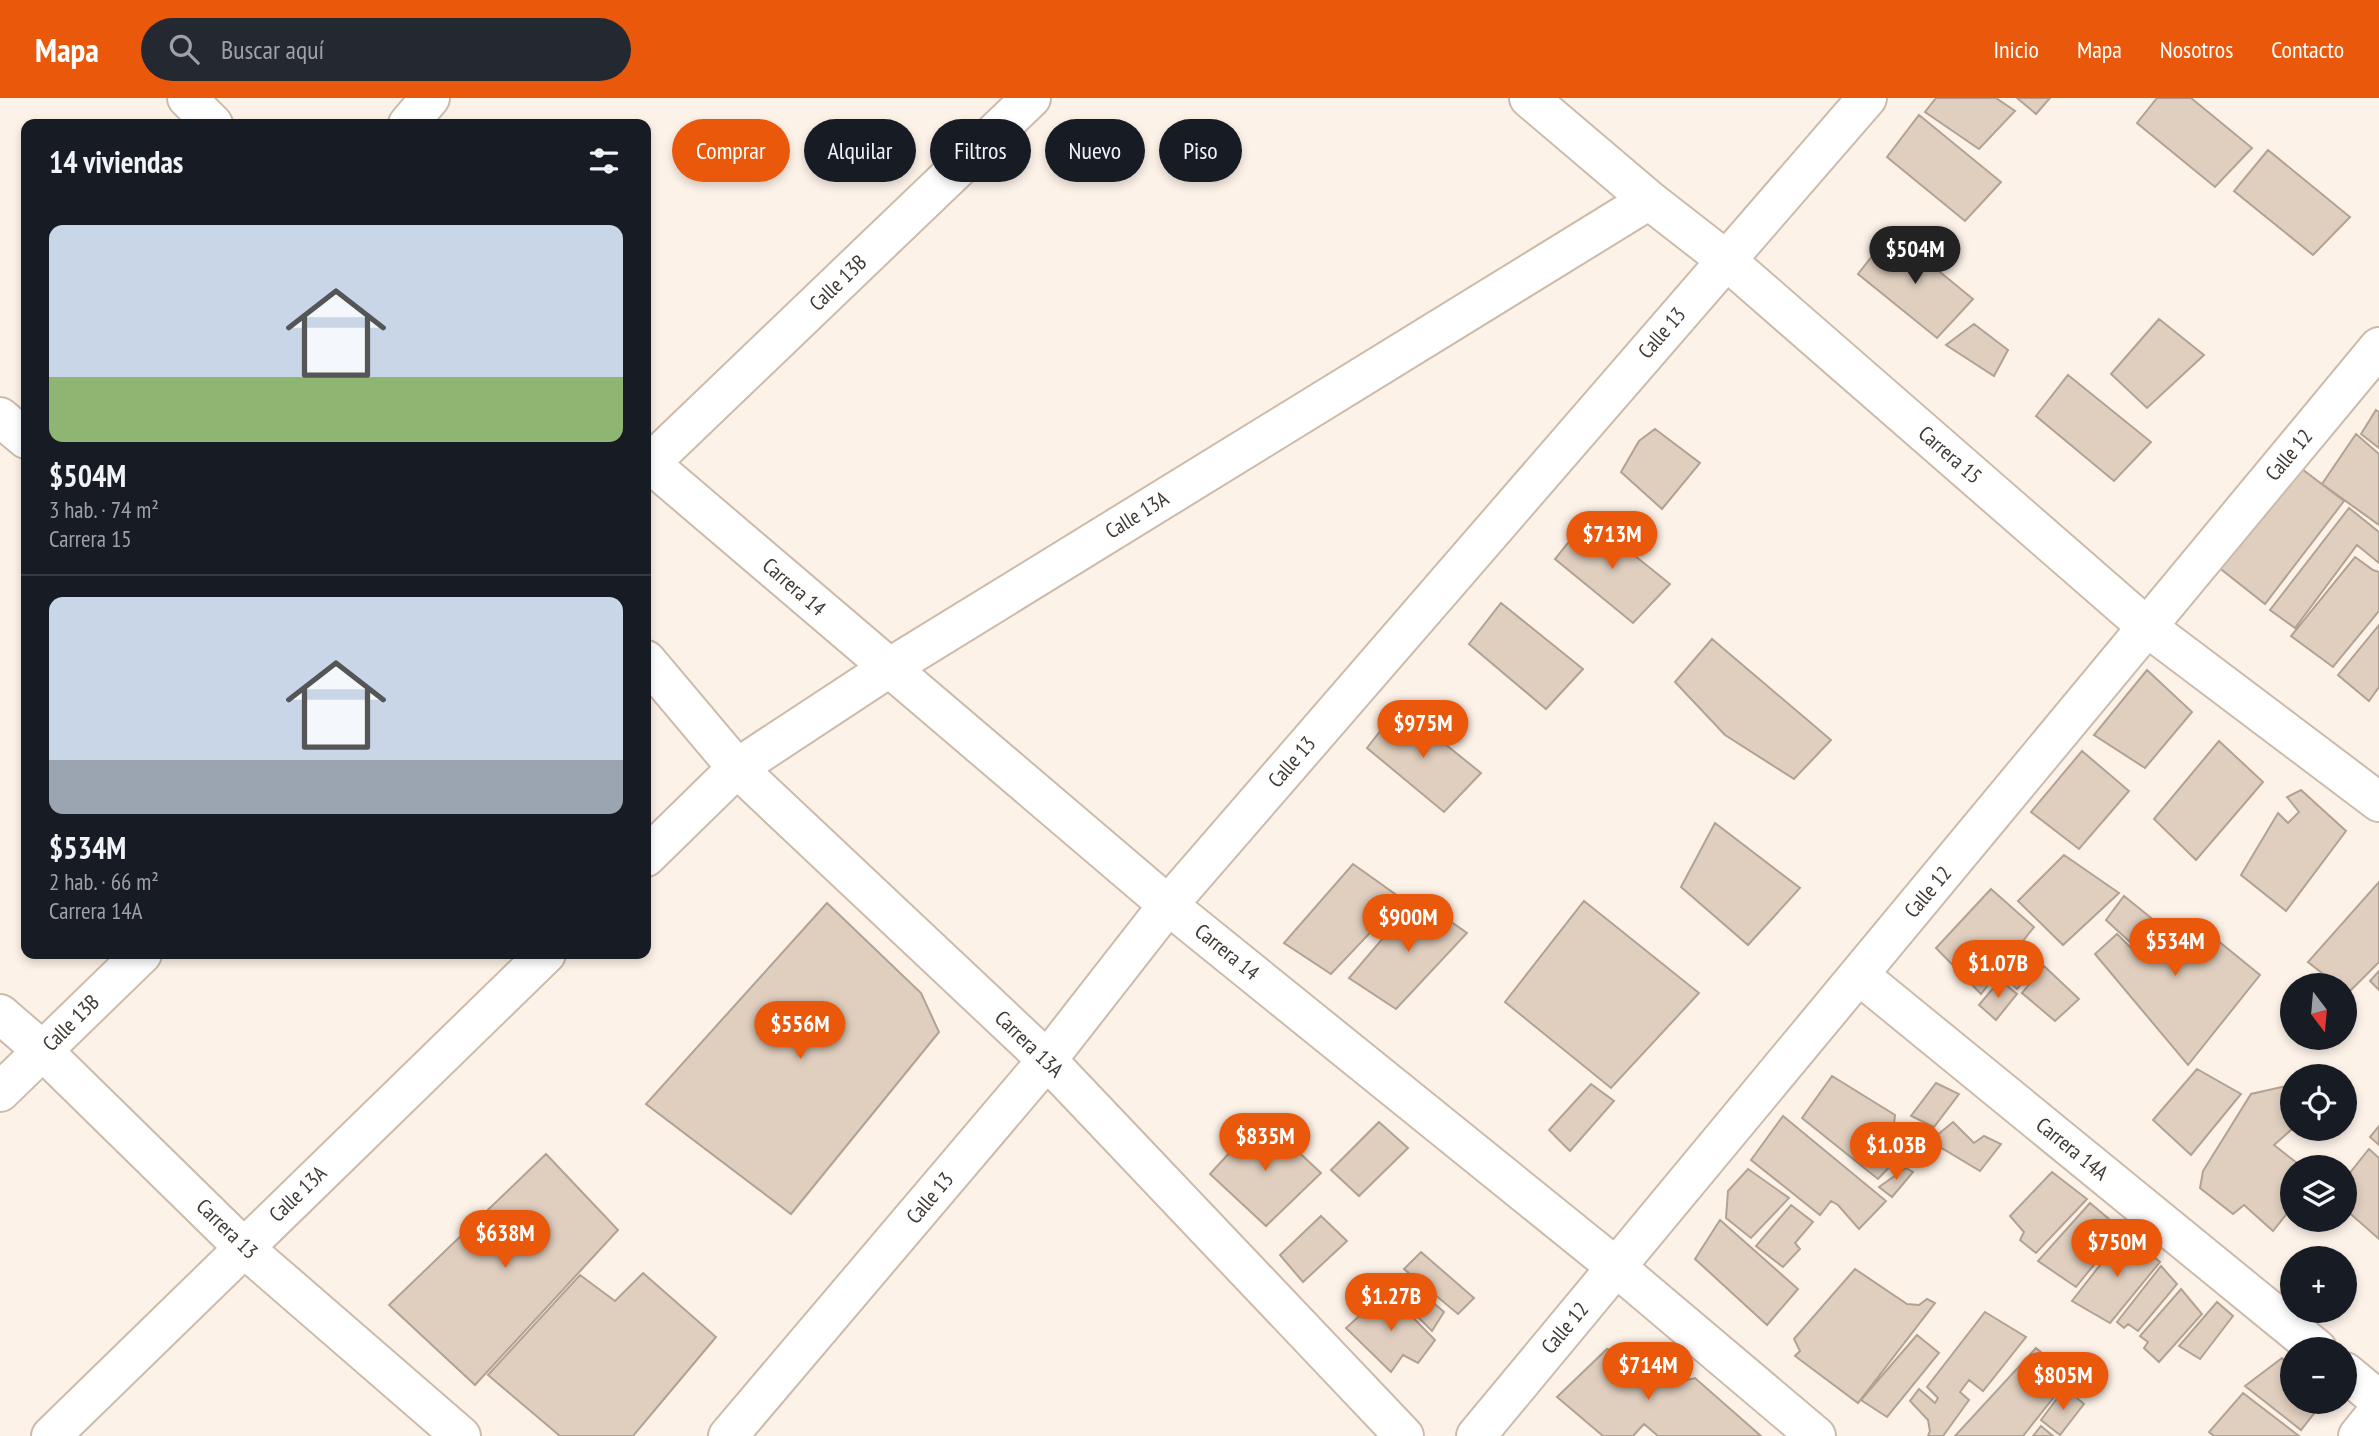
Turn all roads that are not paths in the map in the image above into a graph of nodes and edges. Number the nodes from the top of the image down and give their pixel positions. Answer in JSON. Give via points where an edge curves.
{"nodes":[{"id":1,"x":187,"y":98,"type":"edge"},
{"id":2,"x":430,"y":98,"type":"edge"},
{"id":3,"x":1031,"y":98,"type":"edge"},
{"id":4,"x":1530,"y":98,"type":"edge"},
{"id":5,"x":1867,"y":98,"type":"edge"},
{"id":6,"x":208,"y":119,"type":"edge"},
{"id":7,"x":412,"y":119,"type":"edge"},
{"id":8,"x":1649,"y":200,"type":"junction"},
{"id":9,"x":1726,"y":260,"type":"junction"},
{"id":10,"x":2379,"y":347,"type":"edge"},
{"id":11,"x":0,"y":417,"type":"edge"},
{"id":12,"x":21,"y":435,"type":"edge"},
{"id":13,"x":651,"y":460,"type":"edge"},
{"id":14,"x":651,"y":467,"type":"edge"},
{"id":15,"x":2147,"y":627,"type":"junction"},
{"id":16,"x":651,"y":666,"type":"edge"},
{"id":17,"x":889,"y":667,"type":"junction"},
{"id":18,"x":737,"y":768,"type":"junction"},
{"id":19,"x":2379,"y":802,"type":"edge"},
{"id":20,"x":651,"y":852,"type":"edge"},
{"id":21,"x":1168,"y":905,"type":"junction"},
{"id":22,"x":137,"y":959,"type":"edge"},
{"id":23,"x":541,"y":959,"type":"edge"},
{"id":24,"x":1859,"y":975,"type":"junction"},
{"id":25,"x":0,"y":1014,"type":"edge"},
{"id":26,"x":43,"y":1051,"type":"junction"},
{"id":27,"x":1047,"y":1060,"type":"junction"},
{"id":28,"x":0,"y":1092,"type":"edge"},
{"id":29,"x":243,"y":1247,"type":"junction"},
{"id":30,"x":1616,"y":1267,"type":"junction"},
{"id":31,"x":2302,"y":1337,"type":"edge"},
{"id":32,"x":2357,"y":1382,"type":"edge"},
{"id":33,"x":2379,"y":1400,"type":"edge"},
{"id":34,"x":2379,"y":1410,"type":"edge"},
{"id":35,"x":51,"y":1436,"type":"edge"},
{"id":36,"x":461,"y":1436,"type":"edge"},
{"id":37,"x":728,"y":1436,"type":"edge"},
{"id":38,"x":1404,"y":1436,"type":"edge"},
{"id":39,"x":1476,"y":1436,"type":"edge"},
{"id":40,"x":1816,"y":1436,"type":"edge"},
{"id":41,"x":2358,"y":1436,"type":"edge"}],
"edges":[{"from":1,"to":6,"type":"street"},
{"from":2,"to":7,"type":"street"},
{"from":3,"to":13,"type":"street","name":"Calle 13B"},
{"from":4,"to":8,"type":"street","name":"Carrera 15"},
{"from":5,"to":9,"type":"street","name":"Calle 13"},
{"from":8,"to":9,"type":"street","name":"Carrera 15"},
{"from":8,"to":17,"type":"street","name":"Calle 13A"},
{"from":9,"to":15,"type":"street","name":"Carrera 15"},
{"from":9,"to":21,"type":"street","name":"Calle 13"},
{"from":10,"to":15,"type":"street","name":"Calle 12"},
{"from":11,"to":12,"type":"street"},
{"from":14,"to":17,"type":"street","name":"Carrera 14"},
{"from":15,"to":19,"type":"street","name":"Carrera 15"},
{"from":15,"to":24,"type":"street","name":"Calle 12"},
{"from":16,"to":18,"type":"street","name":"Carrera 13A"},
{"from":17,"to":18,"type":"street","name":"Calle 13A"},
{"from":17,"to":21,"type":"street","name":"Carrera 14"},
{"from":18,"to":20,"type":"street","name":"Calle 13A"},
{"from":18,"to":27,"type":"street","name":"Carrera 13A"},
{"from":21,"to":27,"type":"street","name":"Calle 13"},
{"from":21,"to":30,"type":"street","name":"Carrera 14"},
{"from":22,"to":26,"type":"street","name":"Calle 13B"},
{"from":23,"to":29,"type":"street","name":"Calle 13A"},
{"from":24,"to":30,"type":"street","name":"Calle 12"},
{"from":24,"to":31,"type":"street","name":"Carrera 14A"},
{"from":25,"to":26,"type":"street","name":"Carrera 13"},
{"from":26,"to":28,"type":"street","name":"Calle 13B"},
{"from":26,"to":29,"type":"street","name":"Carrera 13"},
{"from":27,"to":37,"type":"street","name":"Calle 13"},
{"from":27,"to":38,"type":"street","name":"Carrera 13A"},
{"from":29,"to":35,"type":"street","name":"Calle 13A"},
{"from":29,"to":36,"type":"street","name":"Carrera 13"},
{"from":30,"to":39,"type":"street","name":"Calle 12"},
{"from":30,"to":40,"type":"street","name":"Carrera 14"},
{"from":32,"to":33,"type":"street"},
{"from":34,"to":41,"type":"street"}]}
